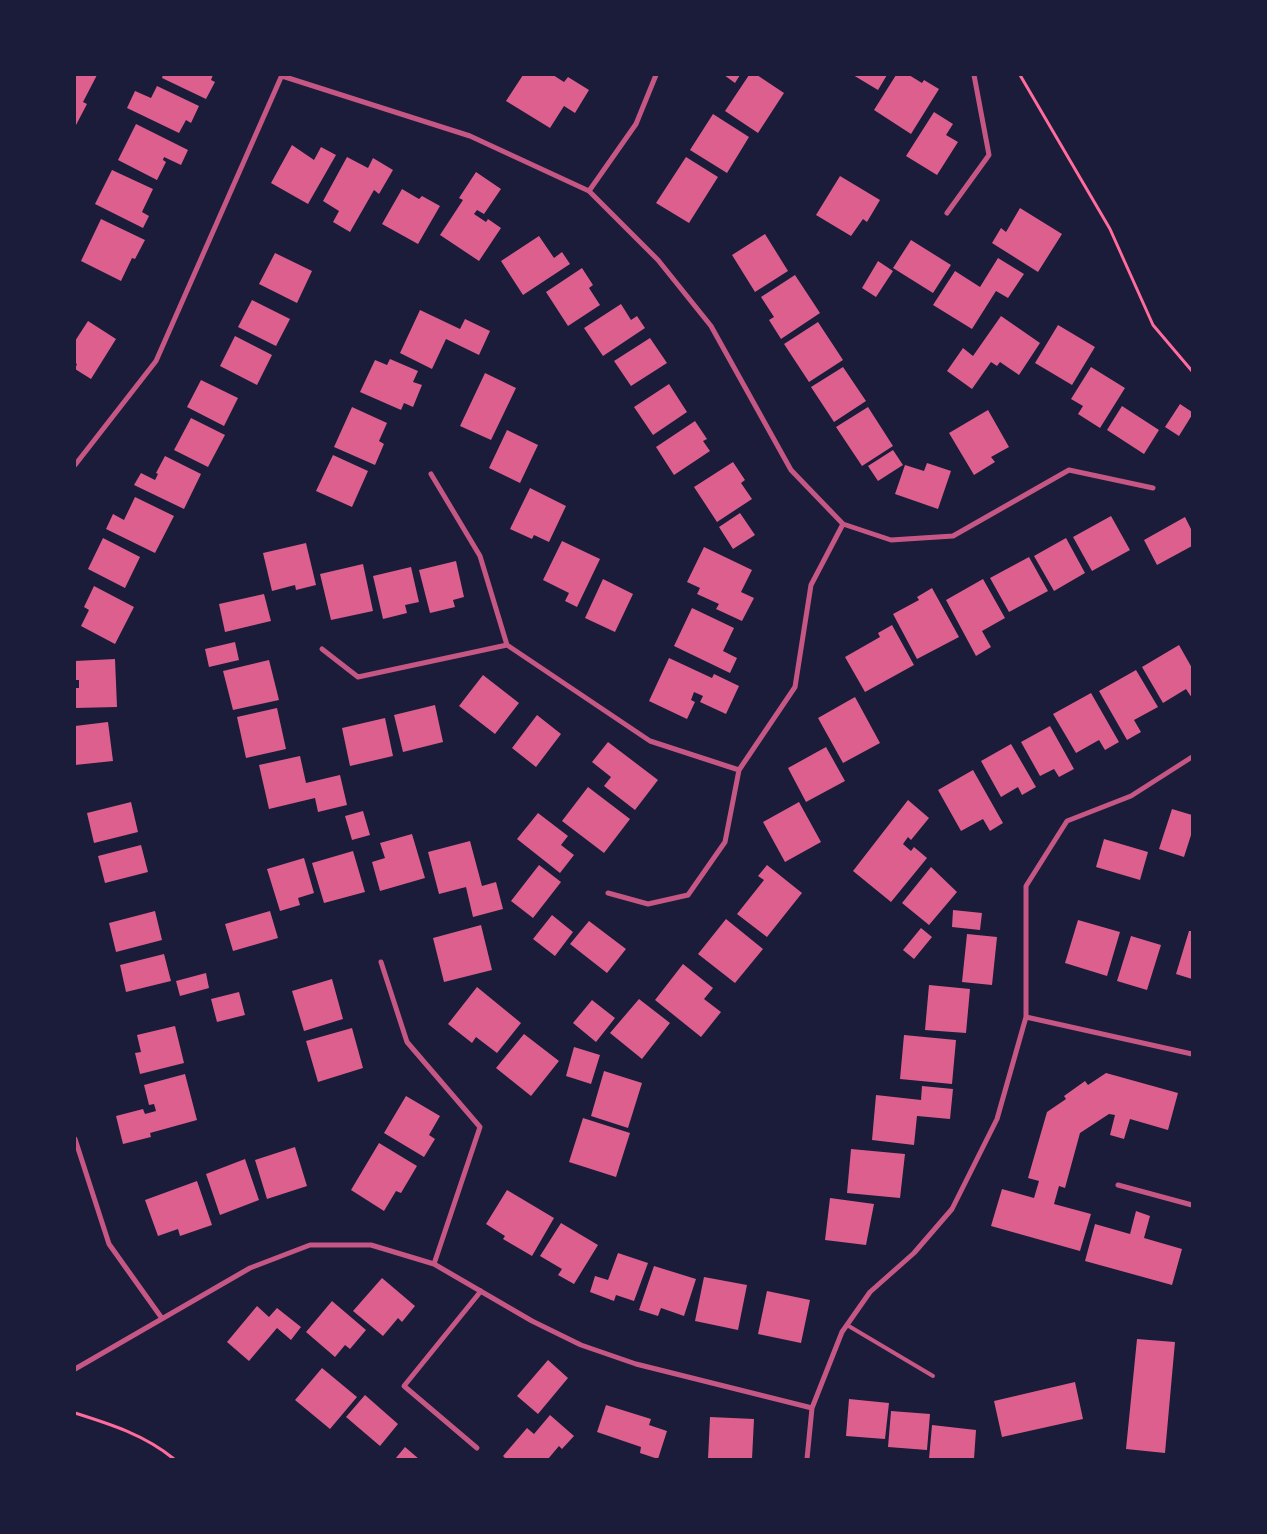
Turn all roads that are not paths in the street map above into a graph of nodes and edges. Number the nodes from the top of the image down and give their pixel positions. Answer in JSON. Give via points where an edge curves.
{"nodes":[{"id":1,"x":656,"y":75,"type":"edge"},
{"id":2,"x":974,"y":75,"type":"edge"},
{"id":3,"x":282,"y":76,"type":"edge"},
{"id":4,"x":590,"y":190,"type":"junction"},
{"id":5,"x":947,"y":213,"type":"dead end"},
{"id":6,"x":76,"y":461,"type":"edge"},
{"id":7,"x":431,"y":474,"type":"dead end"},
{"id":8,"x":1153,"y":488,"type":"dead end"},
{"id":9,"x":844,"y":524,"type":"junction"},
{"id":10,"x":507,"y":645,"type":"junction"},
{"id":11,"x":322,"y":648,"type":"dead end"},
{"id":12,"x":1192,"y":757,"type":"edge"},
{"id":13,"x":739,"y":770,"type":"junction"},
{"id":14,"x":608,"y":893,"type":"dead end"},
{"id":15,"x":381,"y":962,"type":"dead end"},
{"id":16,"x":1026,"y":1017,"type":"junction"},
{"id":17,"x":1192,"y":1054,"type":"edge"},
{"id":18,"x":75,"y":1139,"type":"edge"},
{"id":19,"x":1118,"y":1185,"type":"dead end"},
{"id":20,"x":1192,"y":1205,"type":"edge"},
{"id":21,"x":434,"y":1264,"type":"junction"},
{"id":22,"x":481,"y":1290,"type":"junction"},
{"id":23,"x":161,"y":1317,"type":"junction"},
{"id":24,"x":847,"y":1325,"type":"junction"},
{"id":25,"x":75,"y":1369,"type":"edge"},
{"id":26,"x":933,"y":1376,"type":"dead end"},
{"id":27,"x":812,"y":1408,"type":"junction"},
{"id":28,"x":477,"y":1448,"type":"dead end"},
{"id":29,"x":807,"y":1459,"type":"edge"}],
"edges":[{"from":1,"to":4,"type":"street","via":[[636,124]]},
{"from":2,"to":5,"type":"street","via":[[989,156]]},
{"from":3,"to":4,"type":"street","via":[[470,136]]},
{"from":3,"to":6,"type":"street","via":[[156,361]]},
{"from":4,"to":9,"type":"street","via":[[658,260],[711,326],[791,470]]},
{"from":7,"to":10,"type":"street","via":[[480,556]]},
{"from":8,"to":9,"type":"street","via":[[1069,470],[953,536],[891,540]]},
{"from":9,"to":13,"type":"street","via":[[811,585],[795,687]]},
{"from":10,"to":11,"type":"street","via":[[358,677]]},
{"from":10,"to":13,"type":"street","via":[[650,741]]},
{"from":12,"to":16,"type":"street","via":[[1131,796],[1067,821],[1026,886]]},
{"from":13,"to":14,"type":"street","via":[[726,842],[688,895],[648,904]]},
{"from":15,"to":21,"type":"street","via":[[407,1042],[480,1128]]},
{"from":16,"to":17,"type":"street"},
{"from":16,"to":24,"type":"street","via":[[996,1119],[952,1208],[914,1253],[870,1292]]},
{"from":18,"to":23,"type":"street","via":[[109,1244]]},
{"from":19,"to":20,"type":"street"},
{"from":21,"to":22,"type":"street"},
{"from":21,"to":23,"type":"street","via":[[371,1245],[310,1245],[250,1268]]},
{"from":22,"to":27,"type":"street","via":[[532,1321],[581,1345],[636,1364]]},
{"from":22,"to":28,"type":"street","via":[[404,1386]]},
{"from":23,"to":25,"type":"street"},
{"from":24,"to":26,"type":"lane"},
{"from":24,"to":27,"type":"street"},
{"from":27,"to":29,"type":"street"}]}
